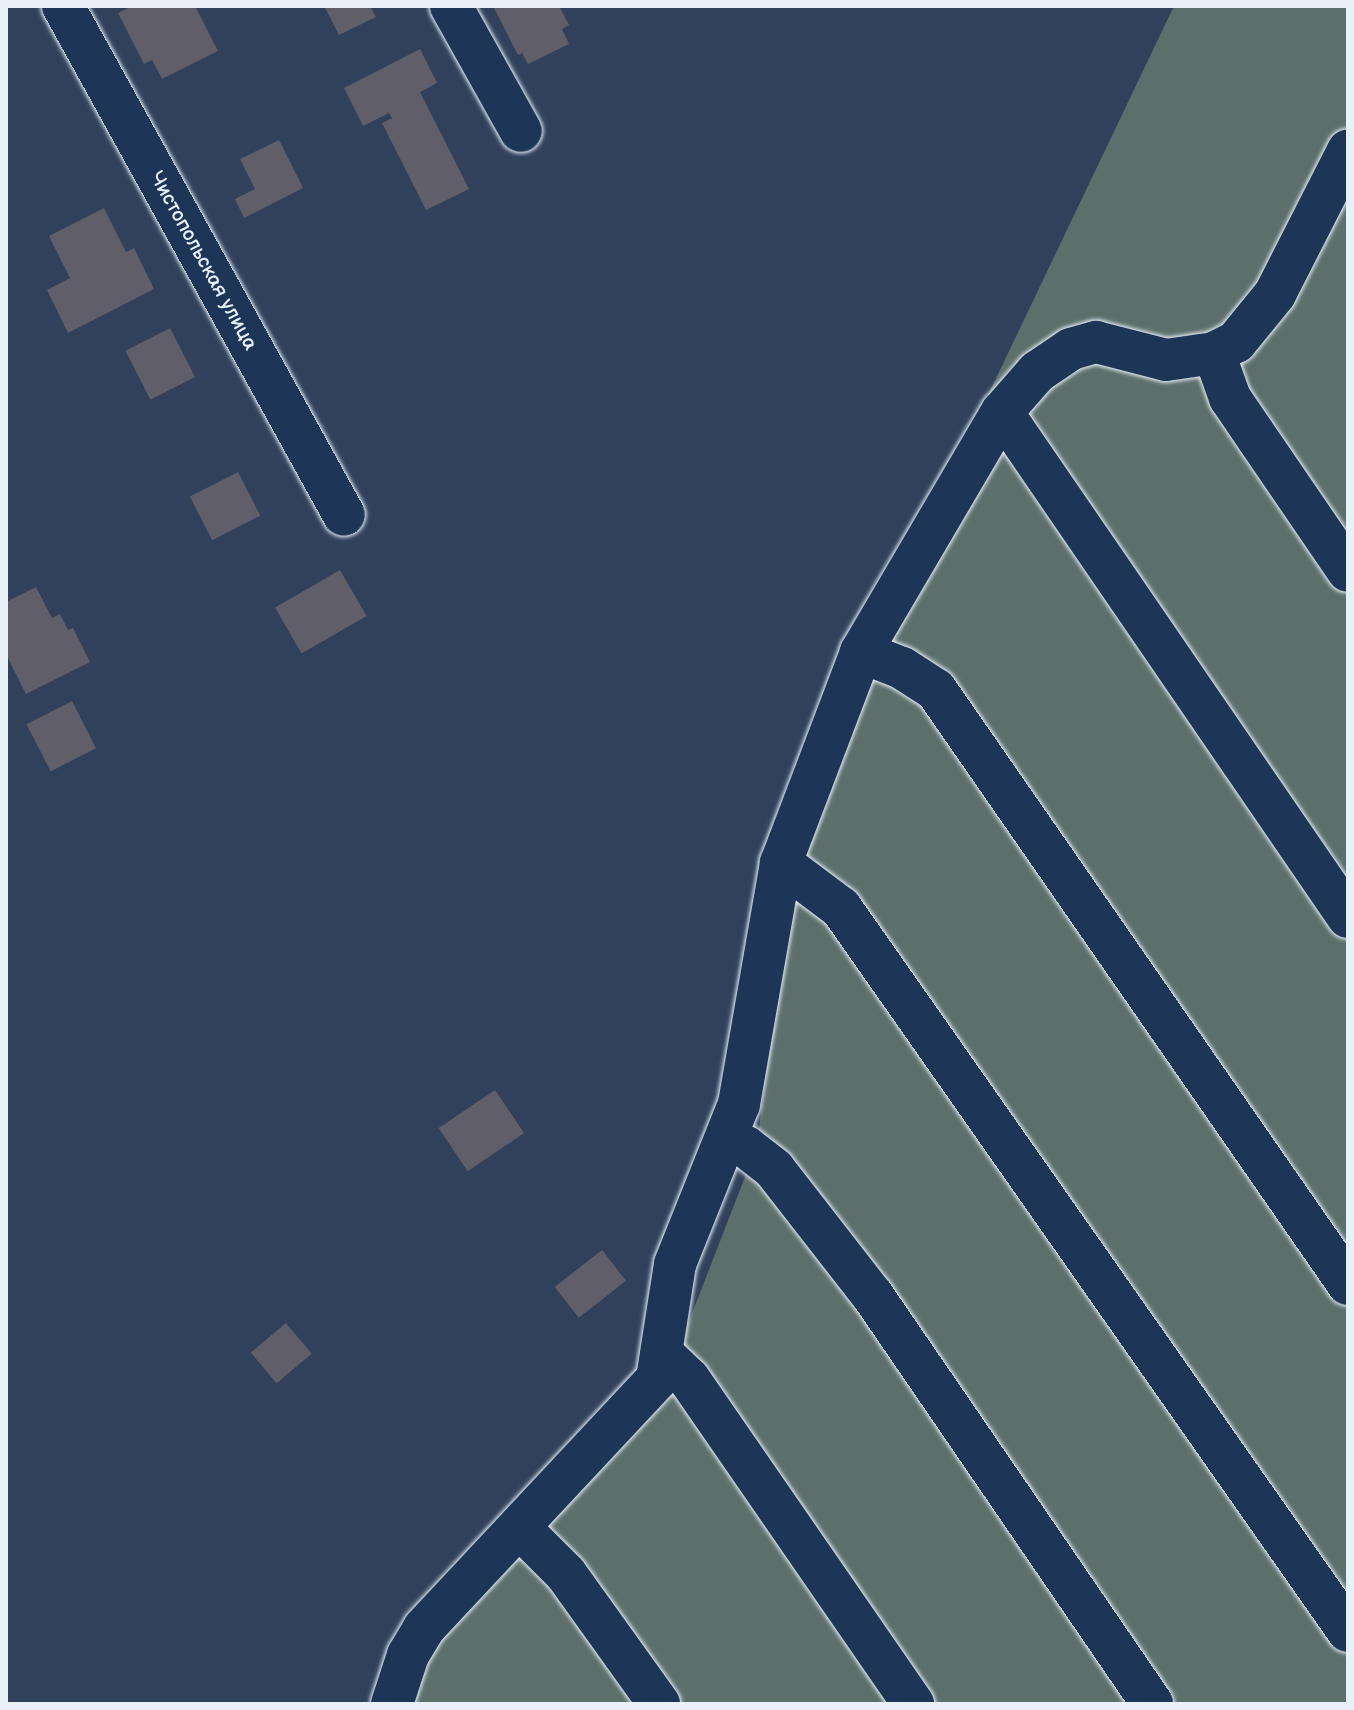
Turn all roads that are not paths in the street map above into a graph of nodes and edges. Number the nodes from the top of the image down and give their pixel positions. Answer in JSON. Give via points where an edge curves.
{"nodes":[{"id":1,"x":63,"y":6,"type":"edge"},
{"id":2,"x":451,"y":6,"type":"edge"},
{"id":3,"x":521,"y":131,"type":"dead end"},
{"id":4,"x":1348,"y":151,"type":"edge"},
{"id":5,"x":1338,"y":197,"type":"edge"},
{"id":6,"x":1214,"y":353,"type":"junction"},
{"id":7,"x":1002,"y":412,"type":"junction"},
{"id":8,"x":344,"y":515,"type":"dead end"},
{"id":9,"x":1348,"y":571,"type":"edge"},
{"id":10,"x":861,"y":652,"type":"junction"},
{"id":11,"x":781,"y":863,"type":"junction"},
{"id":12,"x":1348,"y":917,"type":"edge"},
{"id":13,"x":728,"y":1140,"type":"junction"},
{"id":14,"x":1348,"y":1284,"type":"edge"},
{"id":15,"x":665,"y":1356,"type":"junction"},
{"id":16,"x":519,"y":1527,"type":"junction"},
{"id":17,"x":1348,"y":1631,"type":"edge"},
{"id":18,"x":399,"y":1701,"type":"edge"},
{"id":19,"x":659,"y":1704,"type":"edge"},
{"id":20,"x":913,"y":1704,"type":"edge"},
{"id":21,"x":1152,"y":1704,"type":"edge"}],
"edges":[{"from":1,"to":8,"type":"street","name":"Чистопольская улица"},
{"from":2,"to":3,"type":"street"},
{"from":4,"to":5,"type":"street"},
{"from":5,"to":6,"type":"street","via":[[1253,326]]},
{"from":6,"to":7,"type":"street","via":[[1166,360],[1096,342],[1071,349],[1037,372]]},
{"from":6,"to":9,"type":"street","via":[[1230,398]]},
{"from":7,"to":10,"type":"street"},
{"from":7,"to":12,"type":"street"},
{"from":10,"to":11,"type":"street"},
{"from":10,"to":14,"type":"street","via":[[936,690]]},
{"from":11,"to":13,"type":"street"},
{"from":11,"to":17,"type":"street","via":[[841,908]]},
{"from":13,"to":15,"type":"street","via":[[675,1264],[666,1307]]},
{"from":13,"to":21,"type":"street","via":[[774,1169],[873,1296]]},
{"from":15,"to":16,"type":"street","via":[[657,1379]]},
{"from":15,"to":20,"type":"street","via":[[689,1379]]},
{"from":16,"to":18,"type":"street","via":[[424,1628],[408,1655]]},
{"from":16,"to":19,"type":"street","via":[[566,1574]]}]}
